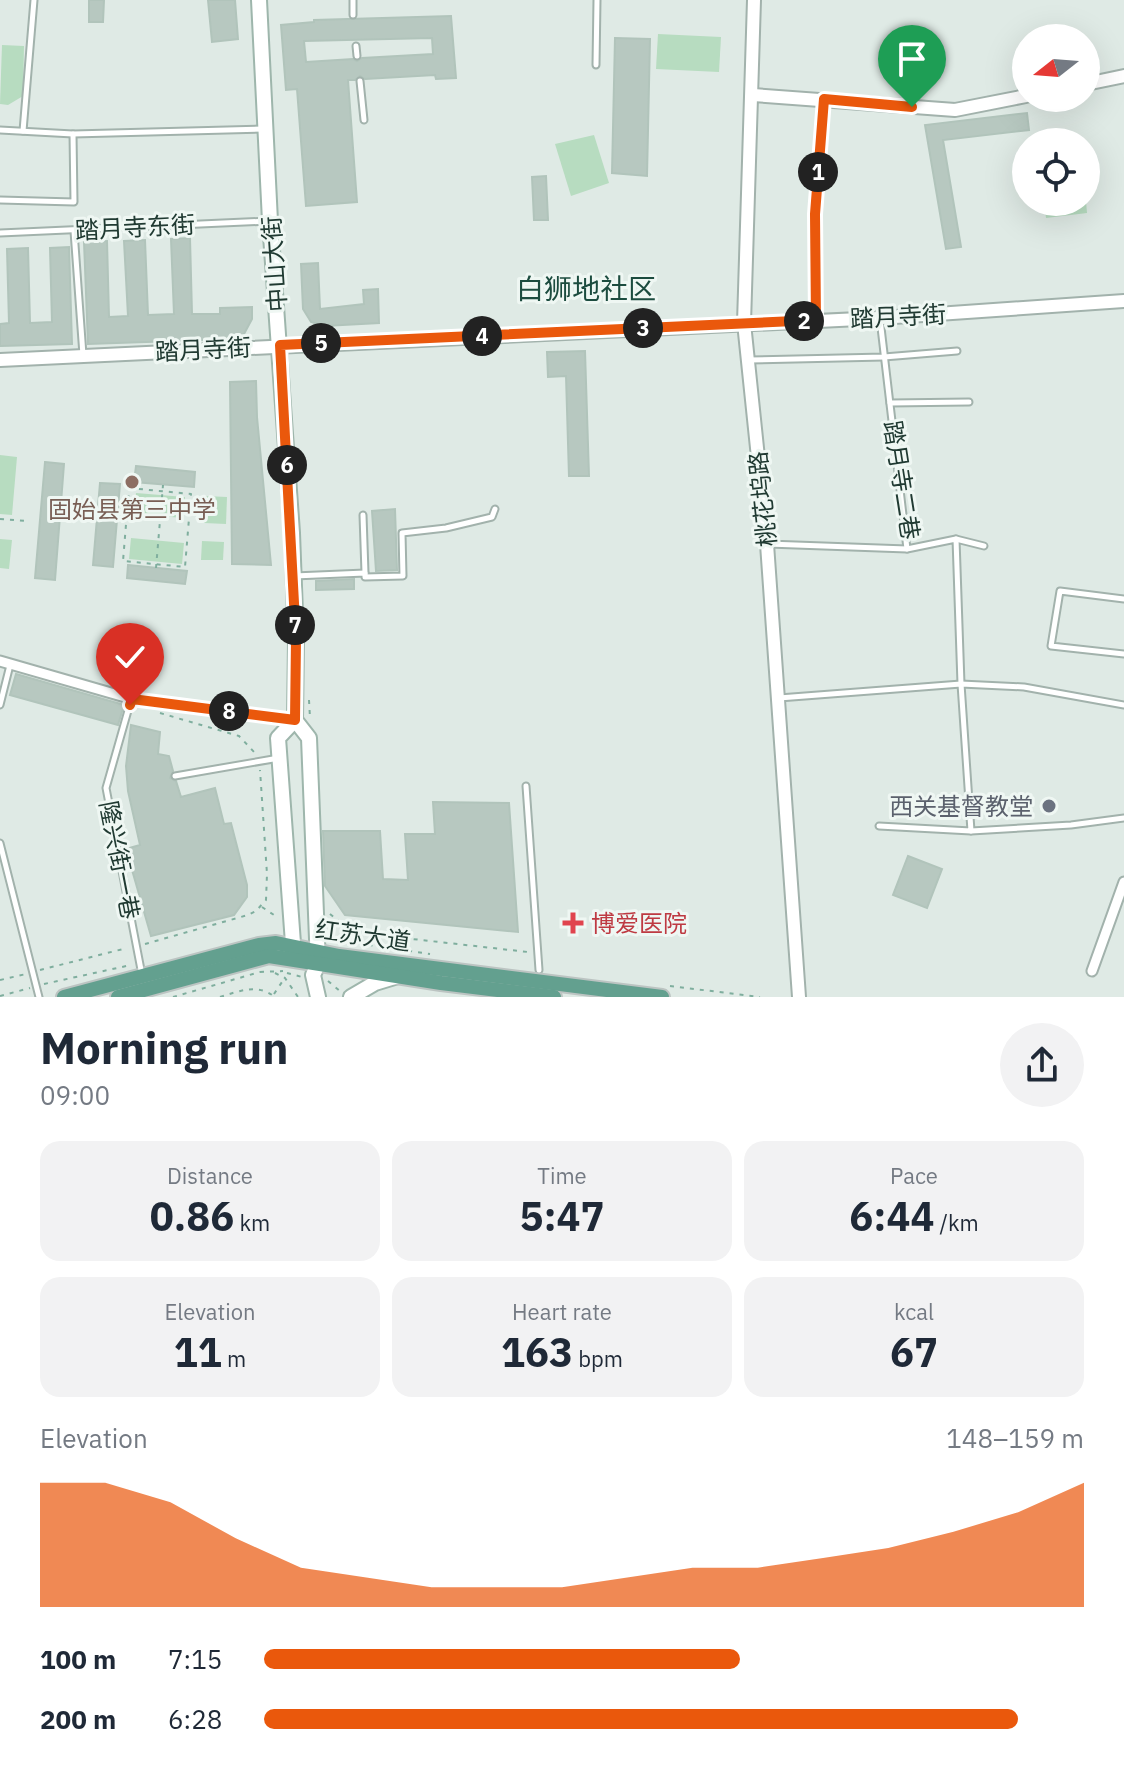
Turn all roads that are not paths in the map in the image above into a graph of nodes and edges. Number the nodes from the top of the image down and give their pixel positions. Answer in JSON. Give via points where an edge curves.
{"nodes":[{"id":1,"x":34,"y":0,"type":"edge"},
{"id":2,"x":259,"y":0,"type":"edge"},
{"id":3,"x":353,"y":0,"type":"edge"},
{"id":4,"x":597,"y":0,"type":"edge"},
{"id":5,"x":754,"y":0,"type":"edge"},
{"id":6,"x":353,"y":15,"type":"dead end"},
{"id":7,"x":356,"y":46,"type":"dead end"},
{"id":8,"x":357,"y":56,"type":"dead end"},
{"id":9,"x":596,"y":65,"type":"dead end"},
{"id":10,"x":1124,"y":76,"type":"edge"},
{"id":11,"x":360,"y":81,"type":"dead end"},
{"id":12,"x":1100,"y":81,"type":"edge"},
{"id":13,"x":753,"y":95,"type":"junction"},
{"id":14,"x":824,"y":99,"type":"junction"},
{"id":15,"x":1012,"y":99,"type":"edge"},
{"id":16,"x":364,"y":120,"type":"dead end"},
{"id":17,"x":267,"y":129,"type":"junction"},
{"id":18,"x":0,"y":130,"type":"edge"},
{"id":19,"x":23,"y":131,"type":"junction"},
{"id":20,"x":73,"y":134,"type":"junction"},
{"id":21,"x":0,"y":200,"type":"edge"},
{"id":22,"x":270,"y":221,"type":"junction"},
{"id":23,"x":74,"y":231,"type":"junction"},
{"id":24,"x":0,"y":233,"type":"edge"},
{"id":25,"x":1124,"y":301,"type":"edge"},
{"id":26,"x":880,"y":318,"type":"junction"},
{"id":27,"x":816,"y":320,"type":"junction"},
{"id":28,"x":744,"y":323,"type":"junction"},
{"id":29,"x":280,"y":345,"type":"junction"},
{"id":30,"x":957,"y":351,"type":"dead end"},
{"id":31,"x":84,"y":356,"type":"junction"},
{"id":32,"x":884,"y":357,"type":"junction"},
{"id":33,"x":0,"y":360,"type":"edge"},
{"id":34,"x":747,"y":360,"type":"junction"},
{"id":35,"x":969,"y":402,"type":"dead end"},
{"id":36,"x":890,"y":403,"type":"junction"},
{"id":37,"x":495,"y":509,"type":"dead end"},
{"id":38,"x":363,"y":515,"type":"dead end"},
{"id":39,"x":956,"y":539,"type":"junction"},
{"id":40,"x":767,"y":544,"type":"junction"},
{"id":41,"x":984,"y":546,"type":"dead end"},
{"id":42,"x":907,"y":549,"type":"junction"},
{"id":43,"x":365,"y":573,"type":"junction"},
{"id":44,"x":293,"y":576,"type":"junction"},
{"id":45,"x":1124,"y":599,"type":"edge"},
{"id":46,"x":1124,"y":654,"type":"edge"},
{"id":47,"x":0,"y":661,"type":"edge"},
{"id":48,"x":11,"y":665,"type":"junction"},
{"id":49,"x":961,"y":684,"type":"junction"},
{"id":50,"x":778,"y":698,"type":"junction"},
{"id":51,"x":132,"y":699,"type":"junction"},
{"id":52,"x":0,"y":705,"type":"edge"},
{"id":53,"x":1124,"y":705,"type":"edge"},
{"id":54,"x":302,"y":721,"type":"junction"},
{"id":55,"x":280,"y":758,"type":"junction"},
{"id":56,"x":175,"y":776,"type":"dead end"},
{"id":57,"x":526,"y":786,"type":"dead end"},
{"id":58,"x":1124,"y":818,"type":"edge"},
{"id":59,"x":879,"y":826,"type":"dead end"},
{"id":60,"x":971,"y":831,"type":"junction"},
{"id":61,"x":0,"y":843,"type":"edge"},
{"id":62,"x":1124,"y":882,"type":"edge"},
{"id":63,"x":1121,"y":903,"type":"edge"},
{"id":64,"x":294,"y":954,"type":"junction"},
{"id":65,"x":316,"y":964,"type":"junction"},
{"id":66,"x":539,"y":970,"type":"dead end"},
{"id":67,"x":1092,"y":971,"type":"dead end"},
{"id":68,"x":142,"y":976,"type":"junction"},
{"id":69,"x":398,"y":976,"type":"junction"},
{"id":70,"x":39,"y":997,"type":"edge"},
{"id":71,"x":64,"y":997,"type":"edge"},
{"id":72,"x":118,"y":997,"type":"edge"},
{"id":73,"x":318,"y":997,"type":"edge"},
{"id":74,"x":348,"y":997,"type":"edge"},
{"id":75,"x":554,"y":997,"type":"edge"},
{"id":76,"x":662,"y":997,"type":"edge"},
{"id":77,"x":799,"y":997,"type":"edge"}],
"edges":[{"from":1,"to":19,"type":"lane"},
{"from":2,"to":17,"type":"main road","name":"中山大街"},
{"from":3,"to":6,"type":"lane"},
{"from":4,"to":9,"type":"lane"},
{"from":5,"to":13,"type":"street","name":"桃花坞路"},
{"from":7,"to":8,"type":"lane"},
{"from":10,"to":12,"type":"street"},
{"from":11,"to":16,"type":"lane"},
{"from":13,"to":14,"type":"street"},
{"from":13,"to":28,"type":"street","name":"桃花坞路"},
{"from":14,"to":15,"type":"street","via":[[955,110]]},
{"from":14,"to":27,"type":"lane","via":[[815,214]]},
{"from":17,"to":20,"type":"lane"},
{"from":17,"to":22,"type":"main road","name":"中山大街"},
{"from":18,"to":19,"type":"lane"},
{"from":19,"to":20,"type":"lane"},
{"from":20,"to":21,"type":"lane","via":[[74,202]]},
{"from":22,"to":23,"type":"lane","name":"踏月寺东街"},
{"from":22,"to":29,"type":"main road","name":"中山大街"},
{"from":23,"to":24,"type":"lane","name":"踏月寺东街"},
{"from":23,"to":31,"type":"lane"},
{"from":25,"to":26,"type":"street","name":"踏月寺街"},
{"from":26,"to":27,"type":"street","name":"踏月寺街"},
{"from":26,"to":32,"type":"lane","name":"踏月寺二巷"},
{"from":27,"to":28,"type":"street","name":"踏月寺街"},
{"from":28,"to":29,"type":"street","name":"踏月寺街"},
{"from":28,"to":34,"type":"street","name":"桃花坞路"},
{"from":29,"to":31,"type":"street","name":"踏月寺街"},
{"from":29,"to":44,"type":"main road","name":"中山大街"},
{"from":30,"to":32,"type":"lane"},
{"from":31,"to":33,"type":"street","name":"踏月寺街"},
{"from":32,"to":34,"type":"lane"},
{"from":32,"to":36,"type":"lane","name":"踏月寺二巷"},
{"from":34,"to":40,"type":"street","name":"桃花坞路"},
{"from":35,"to":36,"type":"lane"},
{"from":36,"to":42,"type":"lane","name":"踏月寺二巷"},
{"from":37,"to":43,"type":"lane","via":[[492,517],[402,533],[403,576]]},
{"from":38,"to":43,"type":"lane"},
{"from":39,"to":41,"type":"lane"},
{"from":39,"to":42,"type":"lane","name":"踏月寺二巷"},
{"from":39,"to":49,"type":"lane","name":"踏月寺二巷"},
{"from":40,"to":42,"type":"lane"},
{"from":40,"to":50,"type":"street","name":"桃花坞路"},
{"from":43,"to":44,"type":"lane"},
{"from":44,"to":54,"type":"main road","name":"中山大街"},
{"from":45,"to":46,"type":"lane","via":[[1060,591],[1051,646]]},
{"from":47,"to":48,"type":"street"},
{"from":48,"to":51,"type":"street"},
{"from":48,"to":52,"type":"lane"},
{"from":49,"to":50,"type":"lane"},
{"from":49,"to":53,"type":"lane","via":[[1024,687]]},
{"from":49,"to":60,"type":"lane","name":"踏月寺二巷"},
{"from":50,"to":77,"type":"street","name":"桃花坞路"},
{"from":51,"to":54,"type":"street"},
{"from":51,"to":68,"type":"lane","name":"隆兴街一巷","via":[[106,788]]},
{"from":54,"to":55,"type":"main road","name":"中山大街","via":[[278,738]]},
{"from":54,"to":65,"type":"main road","name":"中山大街","via":[[309,738]]},
{"from":55,"to":56,"type":"lane"},
{"from":55,"to":64,"type":"main road","name":"中山大街"},
{"from":57,"to":66,"type":"lane"},
{"from":58,"to":60,"type":"lane"},
{"from":59,"to":60,"type":"lane"},
{"from":61,"to":70,"type":"lane"},
{"from":62,"to":63,"type":"street"},
{"from":63,"to":67,"type":"street"},
{"from":64,"to":65,"type":"main road","name":"红苏大道"},
{"from":64,"to":68,"type":"main road","name":"红苏大道","via":[[276,943],[259,945]]},
{"from":64,"to":72,"type":"main road","name":"红苏大道"},
{"from":65,"to":69,"type":"main road","name":"红苏大道"},
{"from":65,"to":73,"type":"main road","name":"中山大街"},
{"from":65,"to":76,"type":"main road","name":"红苏大道"},
{"from":68,"to":71,"type":"main road","name":"红苏大道"},
{"from":69,"to":74,"type":"main road"},
{"from":69,"to":75,"type":"main road","name":"红苏大道"}]}
